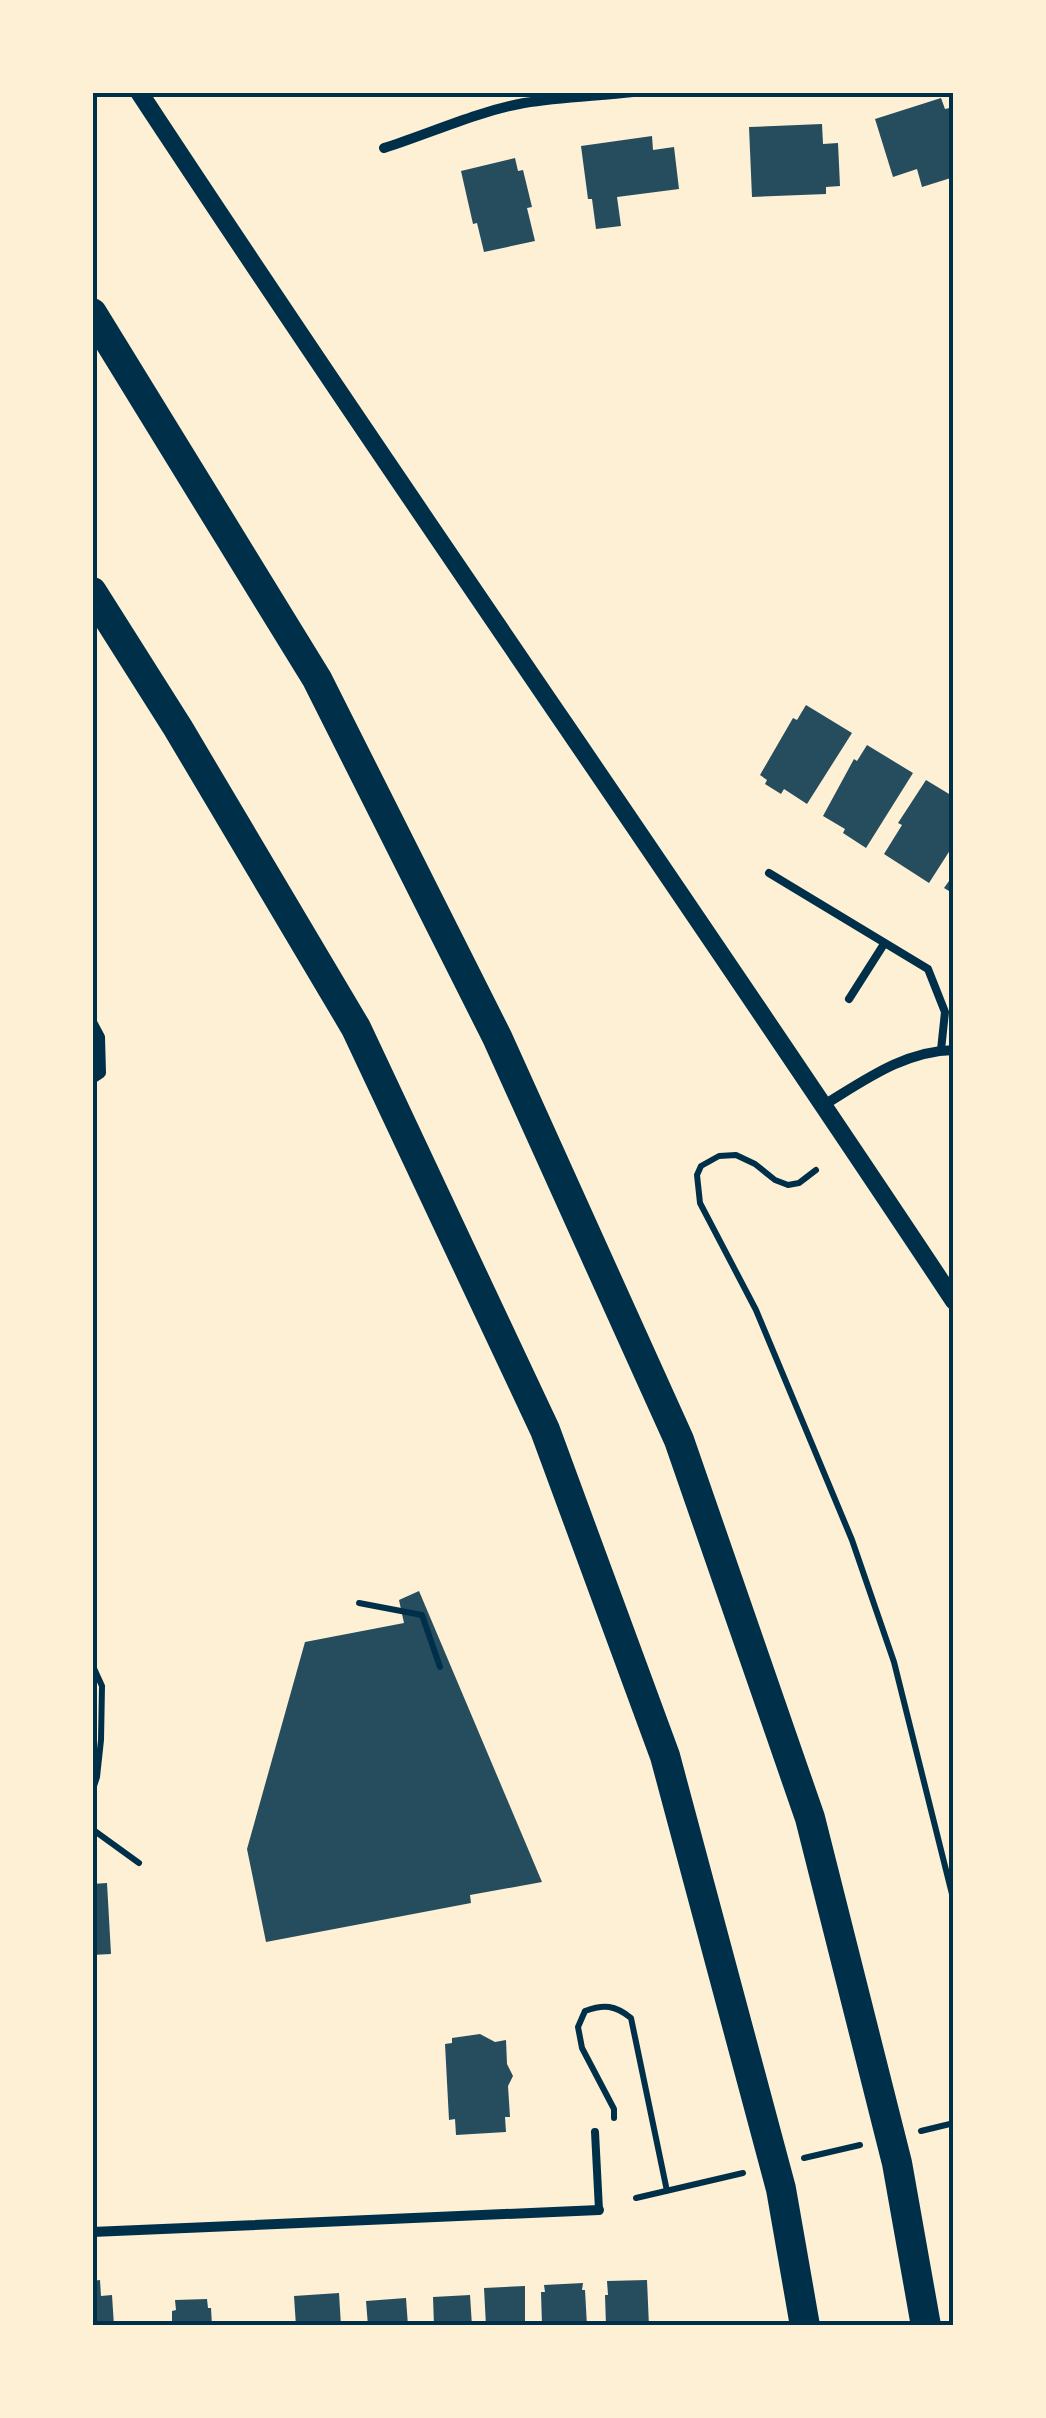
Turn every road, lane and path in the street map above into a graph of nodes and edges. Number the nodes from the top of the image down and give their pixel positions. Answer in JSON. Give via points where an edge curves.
{"nodes":[{"id":1,"x":139,"y":92,"type":"edge"},
{"id":2,"x":632,"y":92,"type":"edge"},
{"id":3,"x":384,"y":148,"type":"dead end"},
{"id":4,"x":92,"y":313,"type":"edge"},
{"id":5,"x":92,"y":592,"type":"edge"},
{"id":6,"x":105,"y":626,"type":"edge"},
{"id":7,"x":769,"y":873,"type":"dead end"},
{"id":8,"x":884,"y":944,"type":"junction"},
{"id":9,"x":849,"y":999,"type":"dead end"},
{"id":10,"x":92,"y":1022,"type":"edge"},
{"id":11,"x":948,"y":1050,"type":"edge"},
{"id":12,"x":92,"y":1079,"type":"edge"},
{"id":13,"x":824,"y":1105,"type":"junction"},
{"id":14,"x":816,"y":1170,"type":"dead end"},
{"id":15,"x":954,"y":1301,"type":"edge"},
{"id":16,"x":359,"y":1603,"type":"dead end"},
{"id":17,"x":92,"y":1664,"type":"edge"},
{"id":18,"x":440,"y":1667,"type":"dead end"},
{"id":19,"x":102,"y":1711,"type":"junction"},
{"id":20,"x":92,"y":1715,"type":"edge"},
{"id":21,"x":92,"y":1792,"type":"edge"},
{"id":22,"x":92,"y":1830,"type":"edge"},
{"id":23,"x":139,"y":1863,"type":"dead end"},
{"id":24,"x":954,"y":1902,"type":"edge"},
{"id":25,"x":594,"y":2132,"type":"dead end"},
{"id":26,"x":615,"y":2134,"type":"dead end"},
{"id":27,"x":636,"y":2198,"type":"dead end"},
{"id":28,"x":599,"y":2210,"type":"joint"},
{"id":29,"x":92,"y":2232,"type":"edge"},
{"id":30,"x":805,"y":2326,"type":"edge"},
{"id":31,"x":926,"y":2326,"type":"edge"}],
"edges":[{"from":1,"to":13,"type":"street"},
{"from":2,"to":3,"type":"street","via":[[527,103]]},
{"from":4,"to":31,"type":"highway","via":[[317,678],[497,1037],[679,1440],[810,1818],[896,2163]]},
{"from":5,"to":6,"type":"highway"},
{"from":6,"to":30,"type":"highway","via":[[188,744],[356,1028],[546,1430],[665,1756],[780,2190]]},
{"from":7,"to":8,"type":"lane"},
{"from":8,"to":9,"type":"lane"},
{"from":8,"to":11,"type":"lane","via":[[928,969],[946,1012]]},
{"from":10,"to":12,"type":"street","via":[[100,1037],[101,1073]]},
{"from":11,"to":13,"type":"street","via":[[896,1062]]},
{"from":13,"to":15,"type":"street"},
{"from":14,"to":24,"type":"path","via":[[788,1185],[736,1154],[718,1156],[697,1175],[700,1203],[756,1310],[852,1540],[894,1662]]},
{"from":16,"to":18,"type":"path","via":[[422,1615]]},
{"from":17,"to":19,"type":"path","via":[[102,1686]]},
{"from":19,"to":20,"type":"path"},
{"from":19,"to":21,"type":"path"},
{"from":22,"to":23,"type":"path"},
{"from":25,"to":28,"type":"lane"},
{"from":26,"to":27,"type":"path","via":[[614,2109],[578,2027],[585,2011],[602,2005],[631,2018],[667,2191]]},
{"from":28,"to":29,"type":"street"}]}
